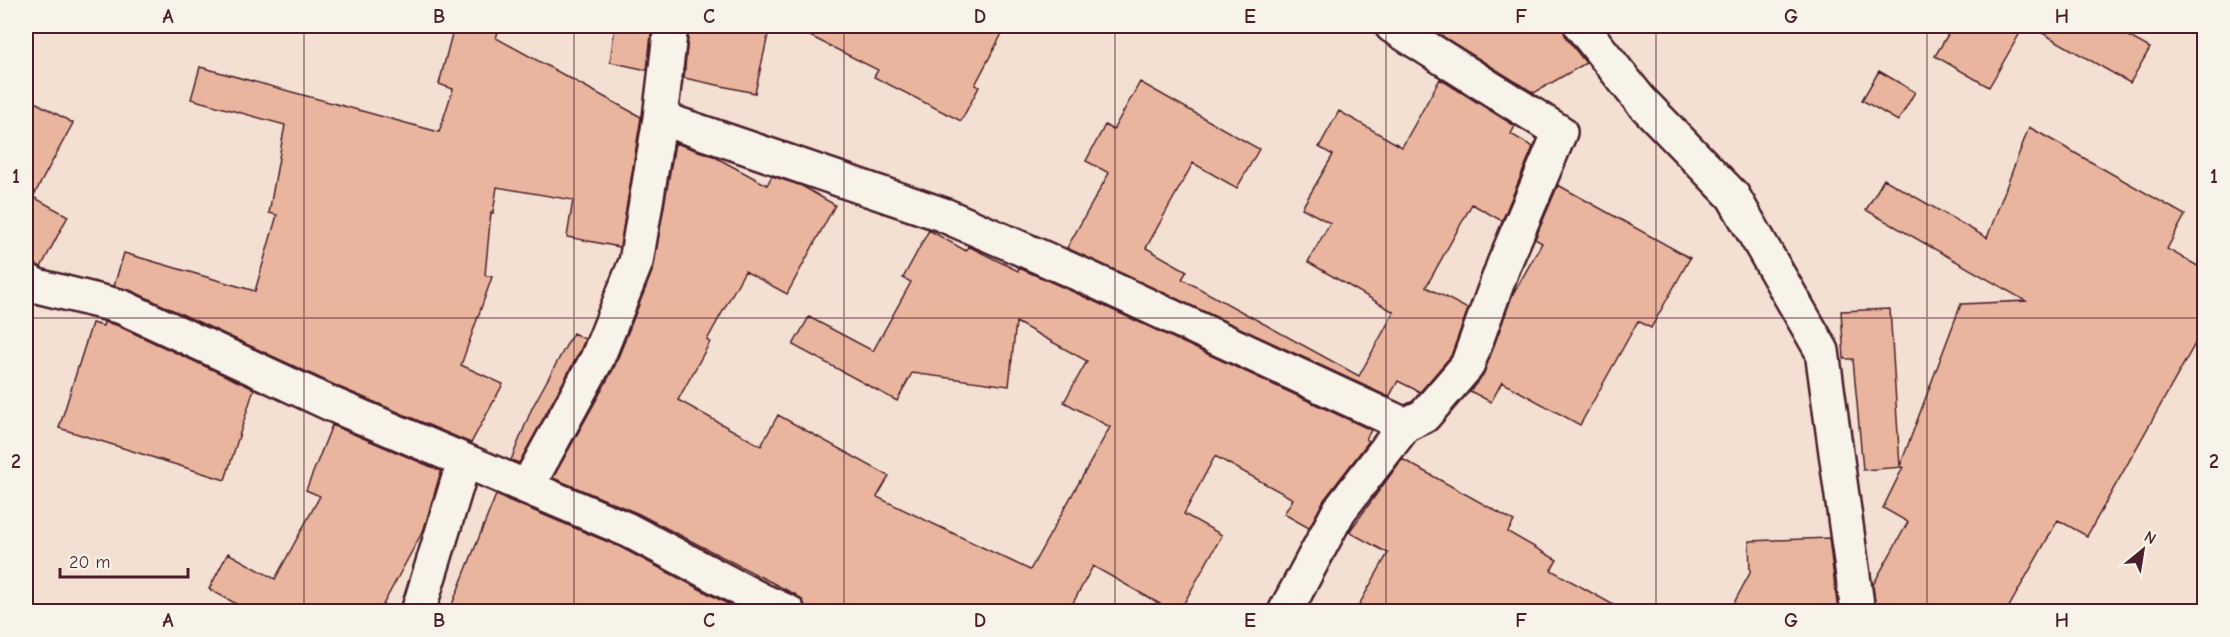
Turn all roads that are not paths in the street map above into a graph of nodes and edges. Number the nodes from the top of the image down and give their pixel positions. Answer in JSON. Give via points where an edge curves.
{"nodes":[{"id":1,"x":671,"y":26,"type":"edge"},
{"id":2,"x":1392,"y":26,"type":"edge"},
{"id":3,"x":1581,"y":26,"type":"edge"},
{"id":4,"x":660,"y":118,"type":"junction"},
{"id":5,"x":26,"y":280,"type":"edge"},
{"id":6,"x":1405,"y":425,"type":"junction"},
{"id":7,"x":464,"y":460,"type":"junction"},
{"id":8,"x":527,"y":488,"type":"junction"},
{"id":9,"x":418,"y":612,"type":"edge"},
{"id":10,"x":788,"y":612,"type":"edge"},
{"id":11,"x":1285,"y":612,"type":"edge"},
{"id":12,"x":1858,"y":612,"type":"edge"}],
"edges":[{"from":1,"to":4,"type":"street"},
{"from":2,"to":6,"type":"street","via":[[1560,132],[1504,264],[1467,366],[1424,416]]},
{"from":3,"to":12,"type":"street","via":[[1640,100],[1733,196],[1822,351]]},
{"from":4,"to":6,"type":"street","via":[[944,215]]},
{"from":4,"to":8,"type":"street","via":[[636,262],[597,359]]},
{"from":5,"to":7,"type":"street","via":[[122,307],[331,404]]},
{"from":6,"to":11,"type":"street","via":[[1339,511]]},
{"from":7,"to":8,"type":"street"},
{"from":7,"to":9,"type":"street"},
{"from":8,"to":10,"type":"street","via":[[628,530]]}]}
